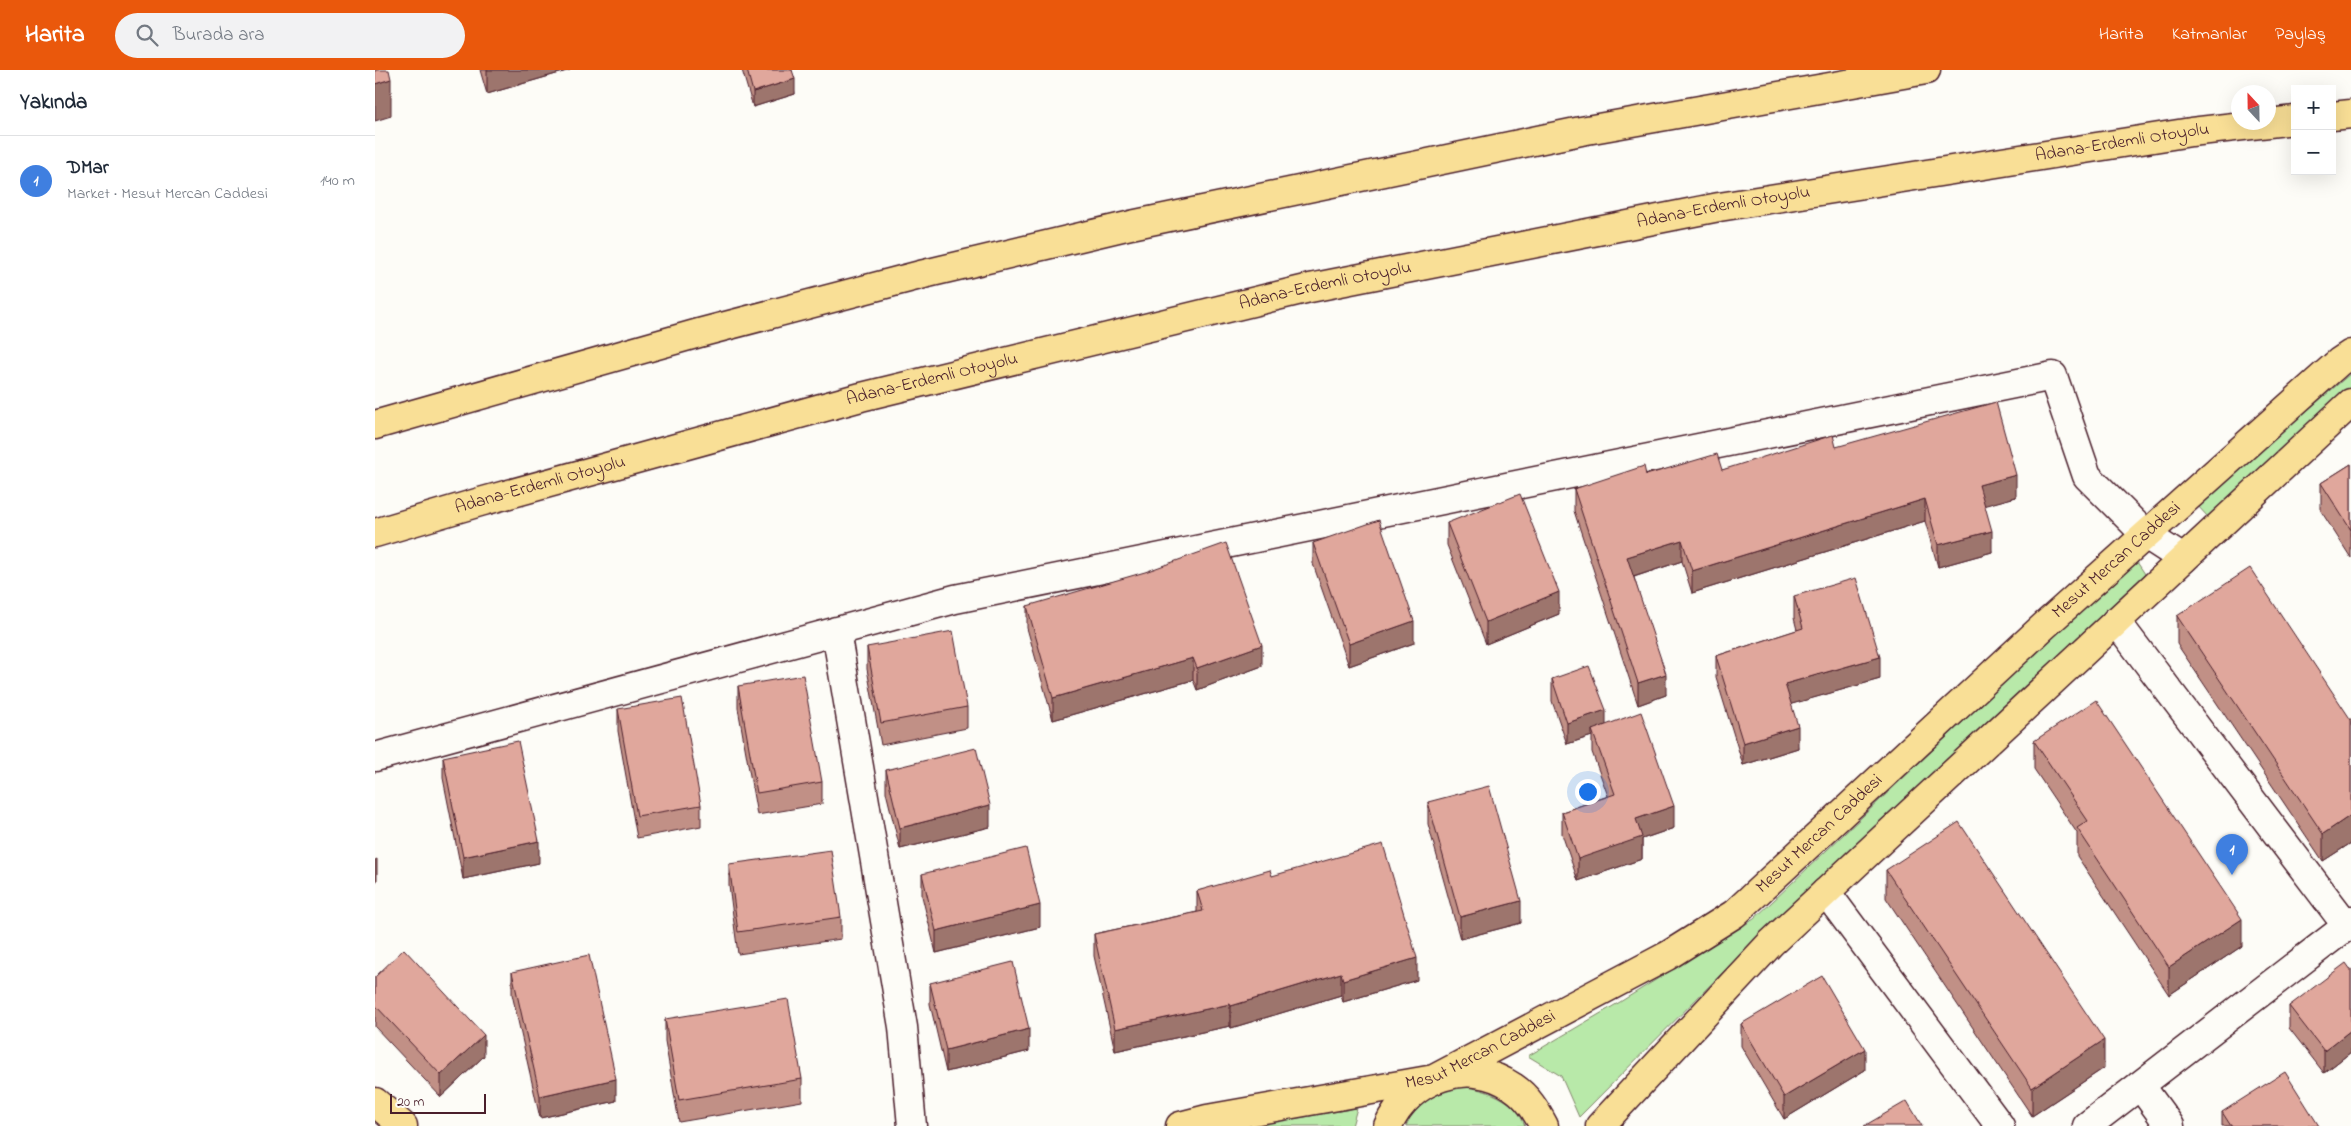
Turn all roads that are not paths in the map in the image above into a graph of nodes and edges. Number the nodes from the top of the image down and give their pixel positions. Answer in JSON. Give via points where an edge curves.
{"nodes":[{"id":1,"x":1926,"y":70,"type":"edge"},
{"id":2,"x":2351,"y":114,"type":"edge"},
{"id":3,"x":2336,"y":116,"type":"edge"},
{"id":4,"x":2291,"y":120,"type":"edge"},
{"id":5,"x":2351,"y":354,"type":"edge"},
{"id":6,"x":2351,"y":403,"type":"edge"},
{"id":7,"x":375,"y":425,"type":"edge"},
{"id":8,"x":375,"y":533,"type":"edge"},
{"id":9,"x":2146,"y":535,"type":"junction"},
{"id":10,"x":2183,"y":559,"type":"junction"},
{"id":11,"x":2116,"y":621,"type":"junction"},
{"id":12,"x":836,"y":631,"type":"junction"},
{"id":13,"x":375,"y":757,"type":"edge"},
{"id":14,"x":1826,"y":892,"type":"junction"},
{"id":15,"x":2349,"y":923,"type":"edge"},
{"id":16,"x":1434,"y":1079,"type":"junction"},
{"id":17,"x":2140,"y":1085,"type":"junction"},
{"id":18,"x":375,"y":1102,"type":"edge"},
{"id":19,"x":403,"y":1126,"type":"edge"},
{"id":20,"x":912,"y":1126,"type":"edge"},
{"id":21,"x":1180,"y":1126,"type":"edge"},
{"id":22,"x":1388,"y":1126,"type":"edge"},
{"id":23,"x":1544,"y":1126,"type":"edge"},
{"id":24,"x":1600,"y":1126,"type":"edge"},
{"id":25,"x":2000,"y":1126,"type":"edge"},
{"id":26,"x":2087,"y":1126,"type":"edge"},
{"id":27,"x":2170,"y":1126,"type":"edge"}],
"edges":[{"from":1,"to":7,"type":"main road","via":[[1581,132],[1131,225],[699,332]]},
{"from":2,"to":3,"type":"main road"},
{"from":4,"to":8,"type":"main road","name":"Adana-Erdemli Otoyolu","via":[[2191,132],[1719,207],[1310,288],[861,396]]},
{"from":5,"to":9,"type":"main road","name":"Mesut Mercan Caddesi"},
{"from":6,"to":10,"type":"main road"},
{"from":9,"to":10,"type":"street"},
{"from":9,"to":12,"type":"street","via":[[2087,476],[2053,376],[955,599]]},
{"from":9,"to":16,"type":"main road","name":"Mesut Mercan Caddesi","via":[[1734,914],[1667,956]]},
{"from":10,"to":11,"type":"main road"},
{"from":11,"to":14,"type":"main road"},
{"from":11,"to":15,"type":"street"},
{"from":12,"to":13,"type":"street"},
{"from":12,"to":20,"type":"street","via":[[903,1027]]},
{"from":14,"to":24,"type":"main road","via":[[1771,943]]},
{"from":14,"to":25,"type":"street"},
{"from":15,"to":17,"type":"street"},
{"from":16,"to":21,"type":"main road","name":"Mesut Mercan Caddesi"},
{"from":16,"to":22,"type":"main road","via":[[1411,1092],[1394,1112]]},
{"from":16,"to":23,"type":"main road","via":[[1460,1073],[1488,1075],[1513,1087],[1533,1106]]},
{"from":17,"to":26,"type":"street"},
{"from":17,"to":27,"type":"street"},
{"from":18,"to":19,"type":"main road"}]}
